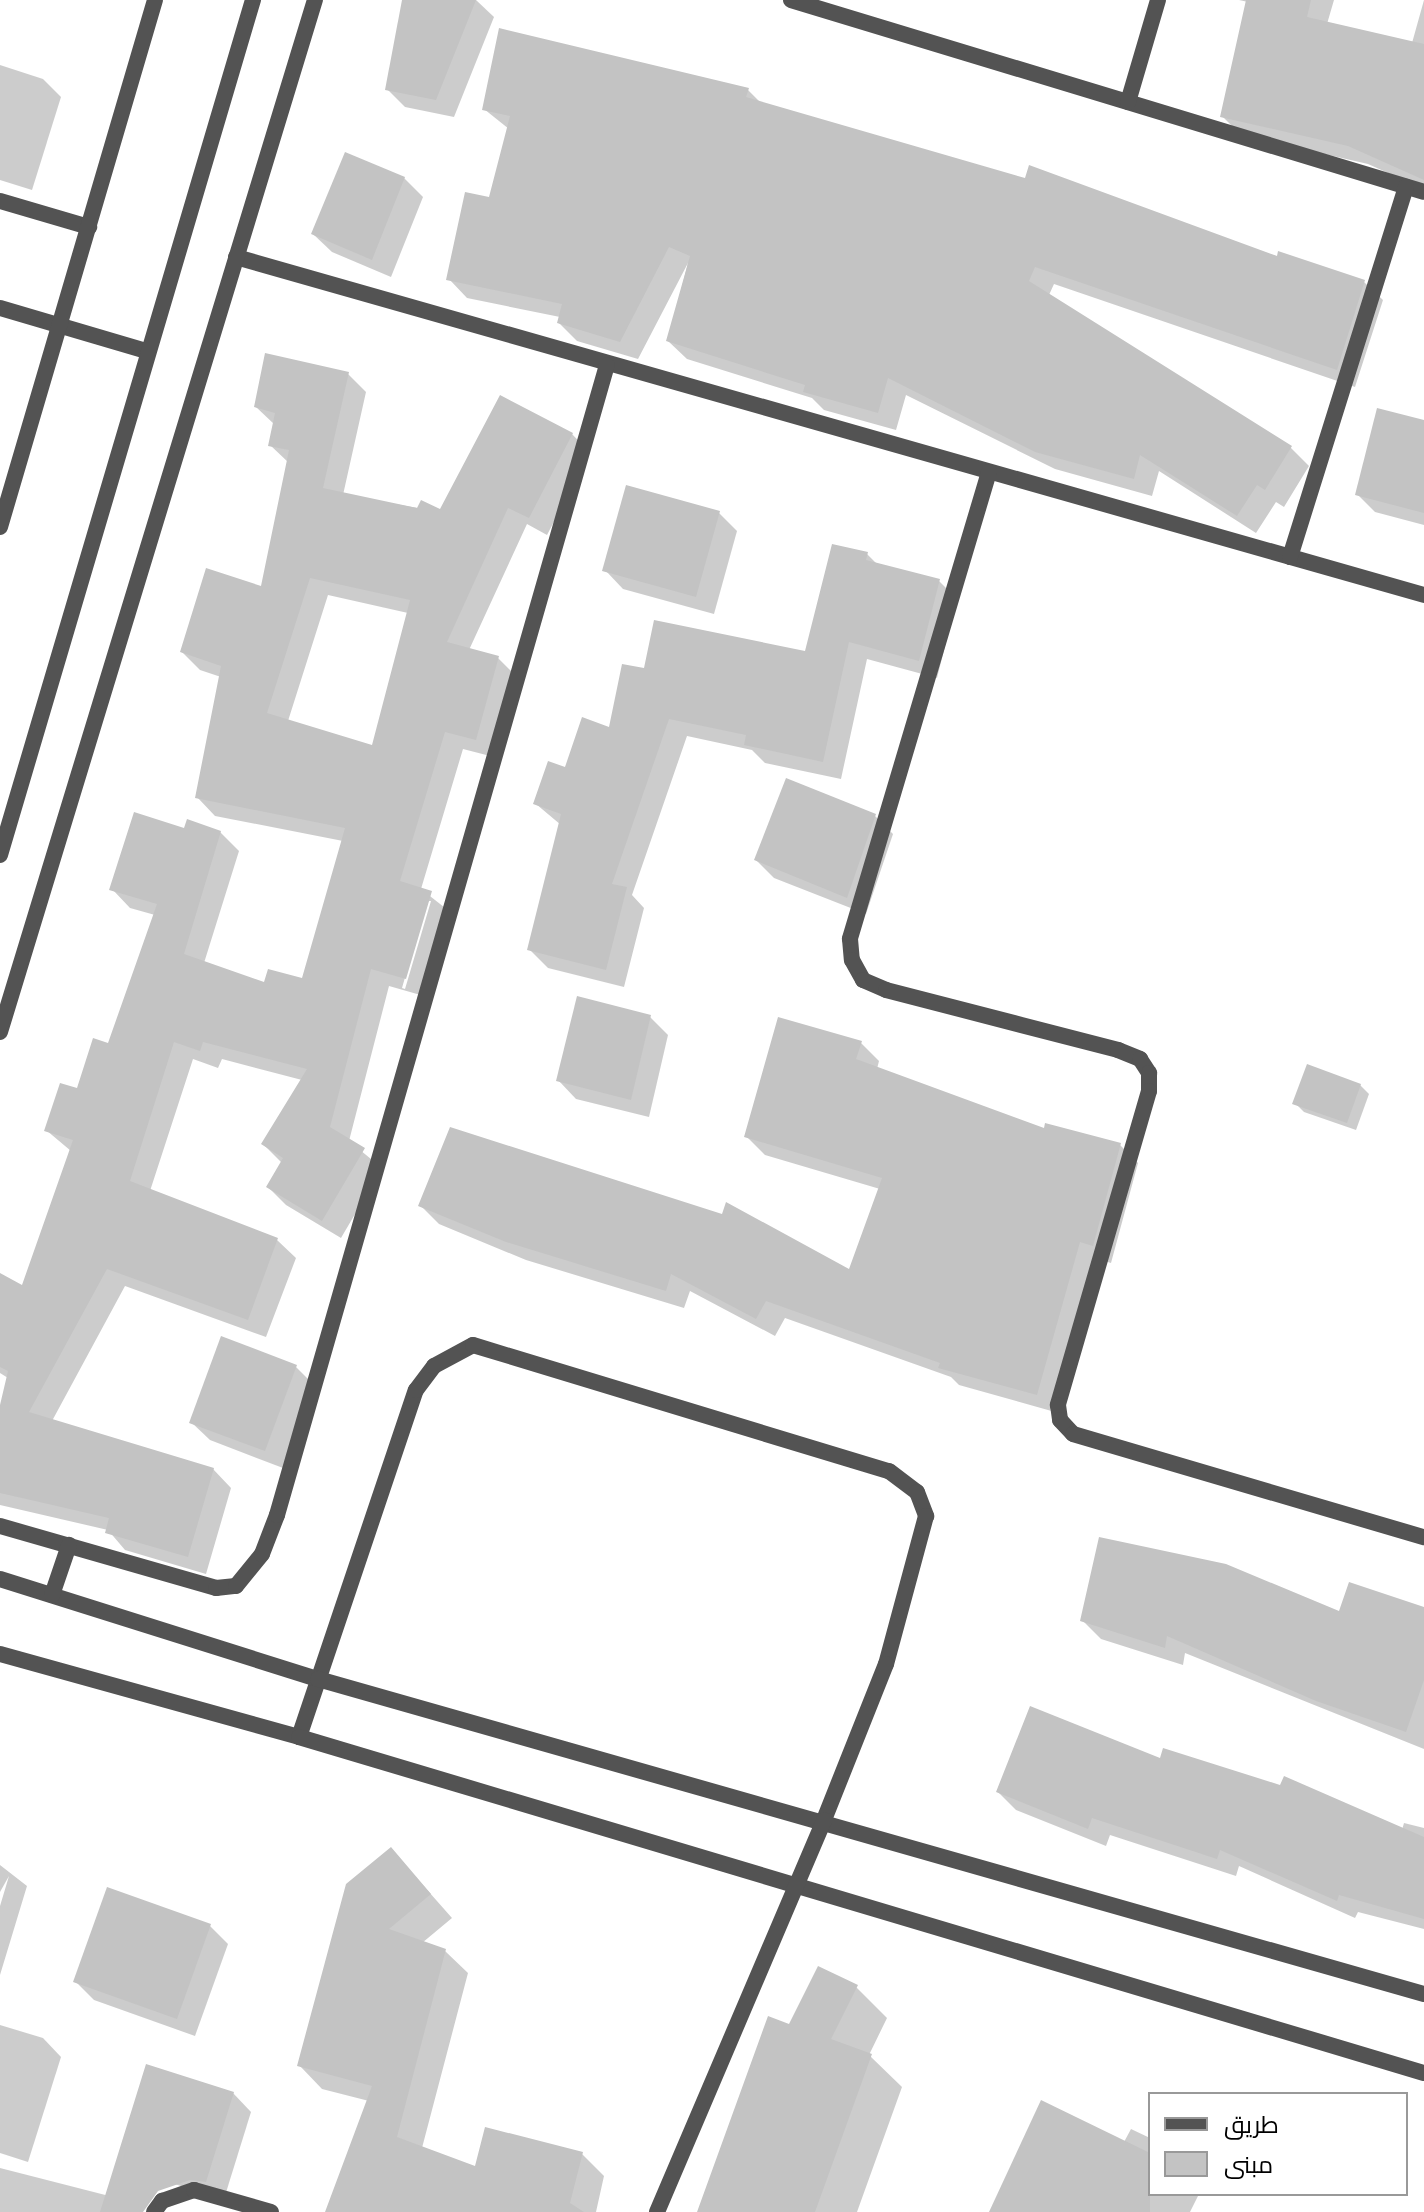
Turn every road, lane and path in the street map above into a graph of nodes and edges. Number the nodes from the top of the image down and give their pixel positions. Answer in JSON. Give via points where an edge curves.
{"nodes":[{"id":1,"x":155,"y":0,"type":"edge"},
{"id":2,"x":253,"y":0,"type":"edge"},
{"id":3,"x":315,"y":0,"type":"edge"},
{"id":4,"x":1158,"y":0,"type":"edge"},
{"id":5,"x":800,"y":1,"type":"edge"},
{"id":6,"x":1128,"y":102,"type":"junction"},
{"id":7,"x":1406,"y":187,"type":"junction"},
{"id":8,"x":1424,"y":192,"type":"edge"},
{"id":9,"x":0,"y":201,"type":"edge"},
{"id":10,"x":89,"y":227,"type":"junction"},
{"id":11,"x":236,"y":257,"type":"junction"},
{"id":12,"x":0,"y":308,"type":"edge"},
{"id":13,"x":60,"y":326,"type":"junction"},
{"id":14,"x":146,"y":351,"type":"junction"},
{"id":15,"x":607,"y":365,"type":"junction"},
{"id":16,"x":989,"y":472,"type":"junction"},
{"id":17,"x":0,"y":527,"type":"edge"},
{"id":18,"x":1290,"y":557,"type":"junction"},
{"id":19,"x":1424,"y":595,"type":"edge"},
{"id":20,"x":0,"y":855,"type":"edge"},
{"id":21,"x":0,"y":1032,"type":"edge"},
{"id":22,"x":0,"y":1526,"type":"edge"},
{"id":23,"x":1424,"y":1537,"type":"edge"},
{"id":24,"x":69,"y":1545,"type":"junction"},
{"id":25,"x":0,"y":1579,"type":"edge"},
{"id":26,"x":52,"y":1595,"type":"junction"},
{"id":27,"x":0,"y":1654,"type":"edge"},
{"id":28,"x":318,"y":1679,"type":"junction"},
{"id":29,"x":299,"y":1737,"type":"junction"},
{"id":30,"x":824,"y":1820,"type":"junction"},
{"id":31,"x":793,"y":1884,"type":"junction"},
{"id":32,"x":1424,"y":1994,"type":"edge"},
{"id":33,"x":1424,"y":2073,"type":"edge"},
{"id":34,"x":154,"y":2212,"type":"edge"},
{"id":35,"x":271,"y":2212,"type":"edge"},
{"id":36,"x":657,"y":2212,"type":"edge"}],
"edges":[{"from":1,"to":10,"type":"street"},
{"from":2,"to":14,"type":"street"},
{"from":3,"to":11,"type":"street"},
{"from":4,"to":6,"type":"street"},
{"from":5,"to":6,"type":"street"},
{"from":6,"to":7,"type":"street"},
{"from":7,"to":8,"type":"street"},
{"from":7,"to":18,"type":"street"},
{"from":9,"to":10,"type":"street"},
{"from":10,"to":13,"type":"street"},
{"from":11,"to":15,"type":"street"},
{"from":11,"to":21,"type":"street"},
{"from":12,"to":13,"type":"street"},
{"from":13,"to":14,"type":"street"},
{"from":13,"to":17,"type":"street"},
{"from":14,"to":20,"type":"street"},
{"from":15,"to":16,"type":"street"},
{"from":15,"to":24,"type":"street","via":[[262,1554],[236,1586],[216,1588]]},
{"from":16,"to":18,"type":"street"},
{"from":16,"to":23,"type":"street","via":[[850,939],[852,960],[863,980],[886,990],[1118,1050],[1140,1059],[1149,1073],[1149,1091],[1058,1405],[1060,1420],[1073,1434]]},
{"from":18,"to":19,"type":"street"},
{"from":22,"to":24,"type":"street"},
{"from":24,"to":26,"type":"street"},
{"from":25,"to":26,"type":"street"},
{"from":26,"to":28,"type":"street"},
{"from":27,"to":29,"type":"street"},
{"from":28,"to":29,"type":"street"},
{"from":28,"to":30,"type":"street"},
{"from":28,"to":30,"type":"street","via":[[416,1390],[434,1366],[473,1345],[889,1471],[917,1492],[926,1516],[886,1664]]},
{"from":29,"to":31,"type":"street"},
{"from":30,"to":31,"type":"street"},
{"from":30,"to":32,"type":"street"},
{"from":31,"to":33,"type":"street"},
{"from":31,"to":36,"type":"street"},
{"from":34,"to":35,"type":"street","via":[[162,2201],[194,2190]]}]}
